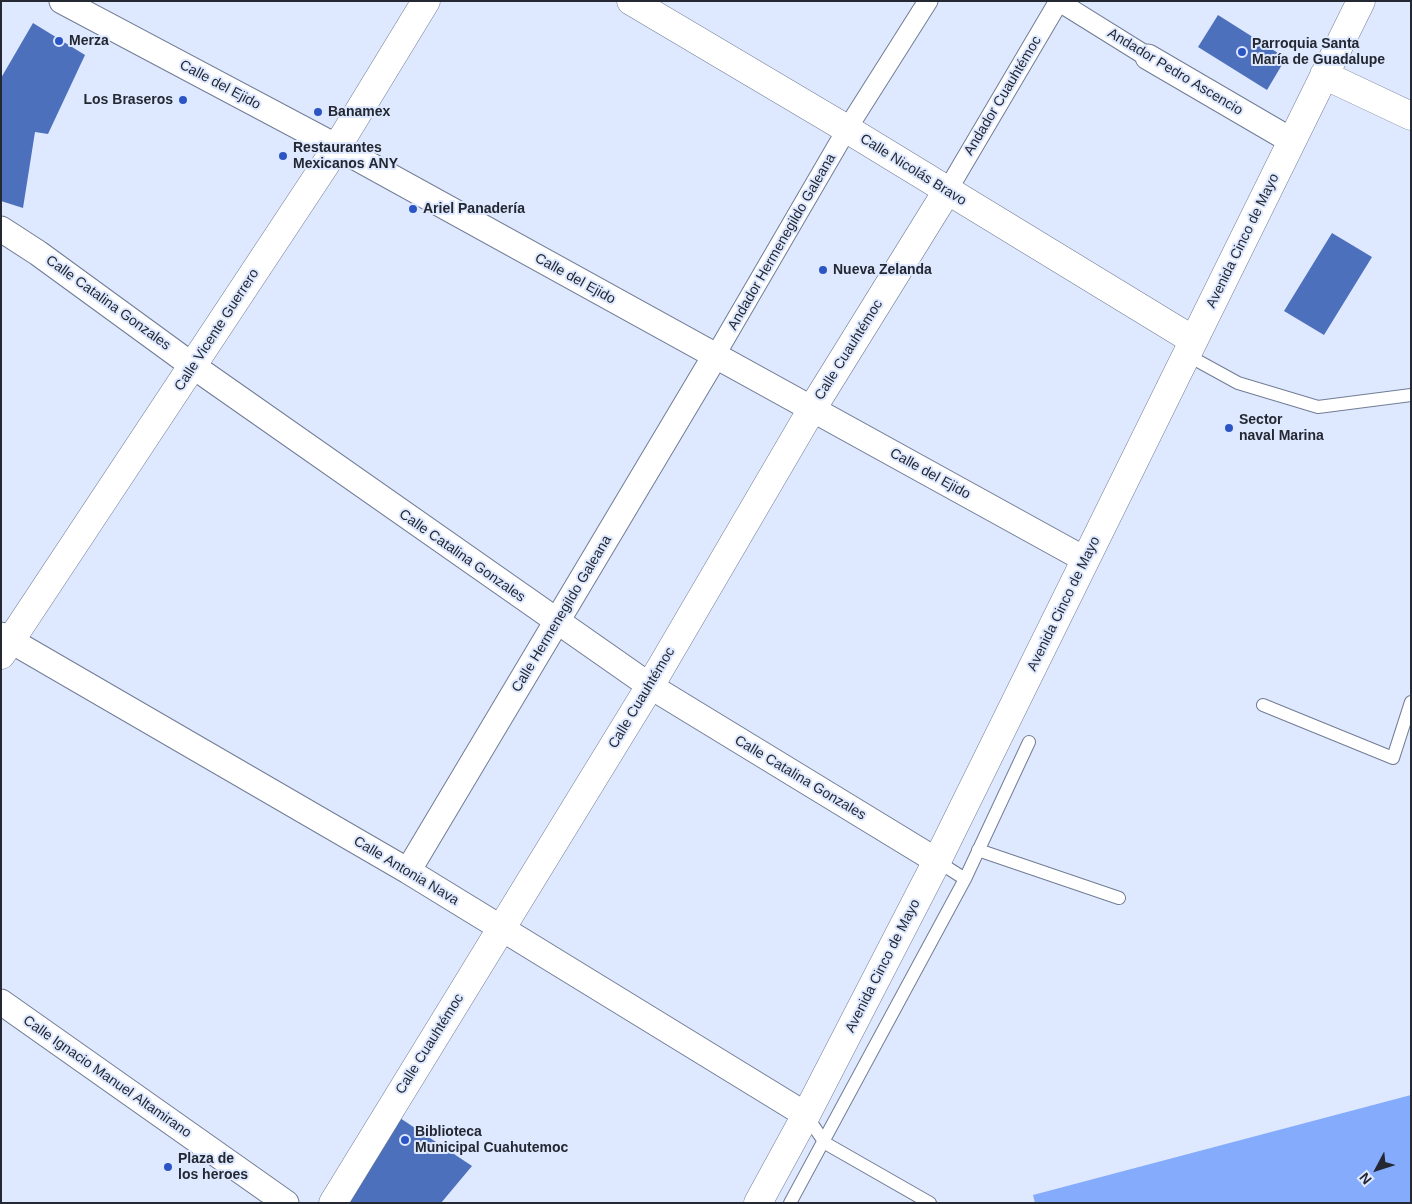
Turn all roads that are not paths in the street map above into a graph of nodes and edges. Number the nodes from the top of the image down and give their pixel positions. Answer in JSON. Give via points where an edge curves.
{"nodes":[{"id":1,"x":62,"y":1,"type":"edge"},
{"id":2,"x":426,"y":1,"type":"edge"},
{"id":3,"x":631,"y":1,"type":"edge"},
{"id":4,"x":928,"y":1,"type":"edge"},
{"id":5,"x":1059,"y":1,"type":"edge"},
{"id":6,"x":1361,"y":1,"type":"edge"},
{"id":7,"x":1148,"y":57,"type":"joint"},
{"id":8,"x":1324,"y":75,"type":"junction"},
{"id":9,"x":1411,"y":116,"type":"edge"},
{"id":10,"x":847,"y":129,"type":"junction"},
{"id":11,"x":1292,"y":141,"type":"junction"},
{"id":12,"x":337,"y":147,"type":"junction"},
{"id":13,"x":947,"y":191,"type":"junction"},
{"id":14,"x":1,"y":229,"type":"edge"},
{"id":15,"x":1190,"y":348,"type":"junction"},
{"id":16,"x":715,"y":356,"type":"junction"},
{"id":17,"x":193,"y":366,"type":"junction"},
{"id":18,"x":1411,"y":395,"type":"edge"},
{"id":19,"x":812,"y":409,"type":"junction"},
{"id":20,"x":1086,"y":560,"type":"junction"},
{"id":21,"x":558,"y":623,"type":"junction"},
{"id":22,"x":4,"y":644,"type":"edge"},
{"id":23,"x":650,"y":686,"type":"junction"},
{"id":24,"x":1411,"y":702,"type":"edge"},
{"id":25,"x":1263,"y":705,"type":"dead end"},
{"id":26,"x":1029,"y":742,"type":"dead end"},
{"id":27,"x":978,"y":850,"type":"junction"},
{"id":28,"x":937,"y":861,"type":"junction"},
{"id":29,"x":408,"y":871,"type":"junction"},
{"id":30,"x":965,"y":879,"type":"junction"},
{"id":31,"x":1119,"y":898,"type":"dead end"},
{"id":32,"x":502,"y":928,"type":"junction"},
{"id":33,"x":1,"y":1002,"type":"edge"},
{"id":34,"x":806,"y":1115,"type":"junction"},
{"id":35,"x":824,"y":1142,"type":"junction"},
{"id":36,"x":286,"y":1203,"type":"edge"},
{"id":37,"x":333,"y":1203,"type":"edge"},
{"id":38,"x":758,"y":1203,"type":"edge"},
{"id":39,"x":790,"y":1203,"type":"edge"},
{"id":40,"x":930,"y":1203,"type":"edge"}],
"edges":[{"from":1,"to":12,"type":"street","name":"Calle del Ejido"},
{"from":2,"to":12,"type":"street","name":"Calle Vicente Guerrero"},
{"from":3,"to":10,"type":"street","name":"Calle Nicolás Bravo"},
{"from":4,"to":10,"type":"street","name":"Andador Hermenegildo Galeana"},
{"from":5,"to":7,"type":"street","name":"Andador Pedro Ascencio"},
{"from":5,"to":13,"type":"street","name":"Andador Cuauhtémoc"},
{"from":6,"to":8,"type":"street","name":"Avenida Cinco de Mayo"},
{"from":7,"to":11,"type":"street","name":"Andador Pedro Ascencio"},
{"from":8,"to":9,"type":"street"},
{"from":8,"to":11,"type":"street","name":"Avenida Cinco de Mayo"},
{"from":10,"to":13,"type":"street","name":"Calle Nicolás Bravo"},
{"from":10,"to":16,"type":"street","name":"Andador Hermenegildo Galeana"},
{"from":11,"to":15,"type":"street","name":"Avenida Cinco de Mayo"},
{"from":12,"to":16,"type":"street","name":"Calle del Ejido"},
{"from":12,"to":17,"type":"street","name":"Calle Vicente Guerrero"},
{"from":13,"to":15,"type":"street","name":"Calle Nicolás Bravo"},
{"from":13,"to":19,"type":"street","name":"Calle Cuauhtémoc"},
{"from":14,"to":17,"type":"street","name":"Calle Catalina Gonzales","via":[[38,252]]},
{"from":15,"to":18,"type":"lane","via":[[1238,383],[1318,407]]},
{"from":15,"to":20,"type":"street","name":"Avenida Cinco de Mayo"},
{"from":16,"to":19,"type":"street","name":"Calle del Ejido"},
{"from":16,"to":21,"type":"street","name":"Calle Hermenegildo Galeana"},
{"from":17,"to":21,"type":"street","name":"Calle Catalina Gonzales"},
{"from":17,"to":22,"type":"street","name":"Calle Vicente Guerrero"},
{"from":19,"to":20,"type":"street","name":"Calle del Ejido"},
{"from":19,"to":23,"type":"street","name":"Calle Cuauhtémoc"},
{"from":20,"to":28,"type":"street","name":"Avenida Cinco de Mayo"},
{"from":21,"to":23,"type":"street","name":"Calle Catalina Gonzales"},
{"from":21,"to":29,"type":"street","name":"Calle Hermenegildo Galeana"},
{"from":22,"to":29,"type":"street","name":"Calle Antonia Nava"},
{"from":23,"to":28,"type":"street","name":"Calle Catalina Gonzales"},
{"from":23,"to":32,"type":"street","name":"Calle Cuauhtémoc"},
{"from":24,"to":25,"type":"lane","via":[[1393,758]]},
{"from":26,"to":27,"type":"lane"},
{"from":27,"to":30,"type":"lane"},
{"from":27,"to":31,"type":"lane"},
{"from":28,"to":30,"type":"lane"},
{"from":28,"to":34,"type":"street","name":"Avenida Cinco de Mayo"},
{"from":29,"to":32,"type":"street","name":"Calle Antonia Nava"},
{"from":30,"to":35,"type":"lane"},
{"from":32,"to":34,"type":"street","name":"Calle Antonia Nava"},
{"from":32,"to":37,"type":"street","name":"Calle Cuauhtémoc"},
{"from":33,"to":36,"type":"street","name":"Calle Ignacio Manuel Altamirano"},
{"from":34,"to":35,"type":"lane"},
{"from":34,"to":38,"type":"street","name":"Avenida Cinco de Mayo"},
{"from":35,"to":39,"type":"lane"},
{"from":35,"to":40,"type":"lane"}]}
